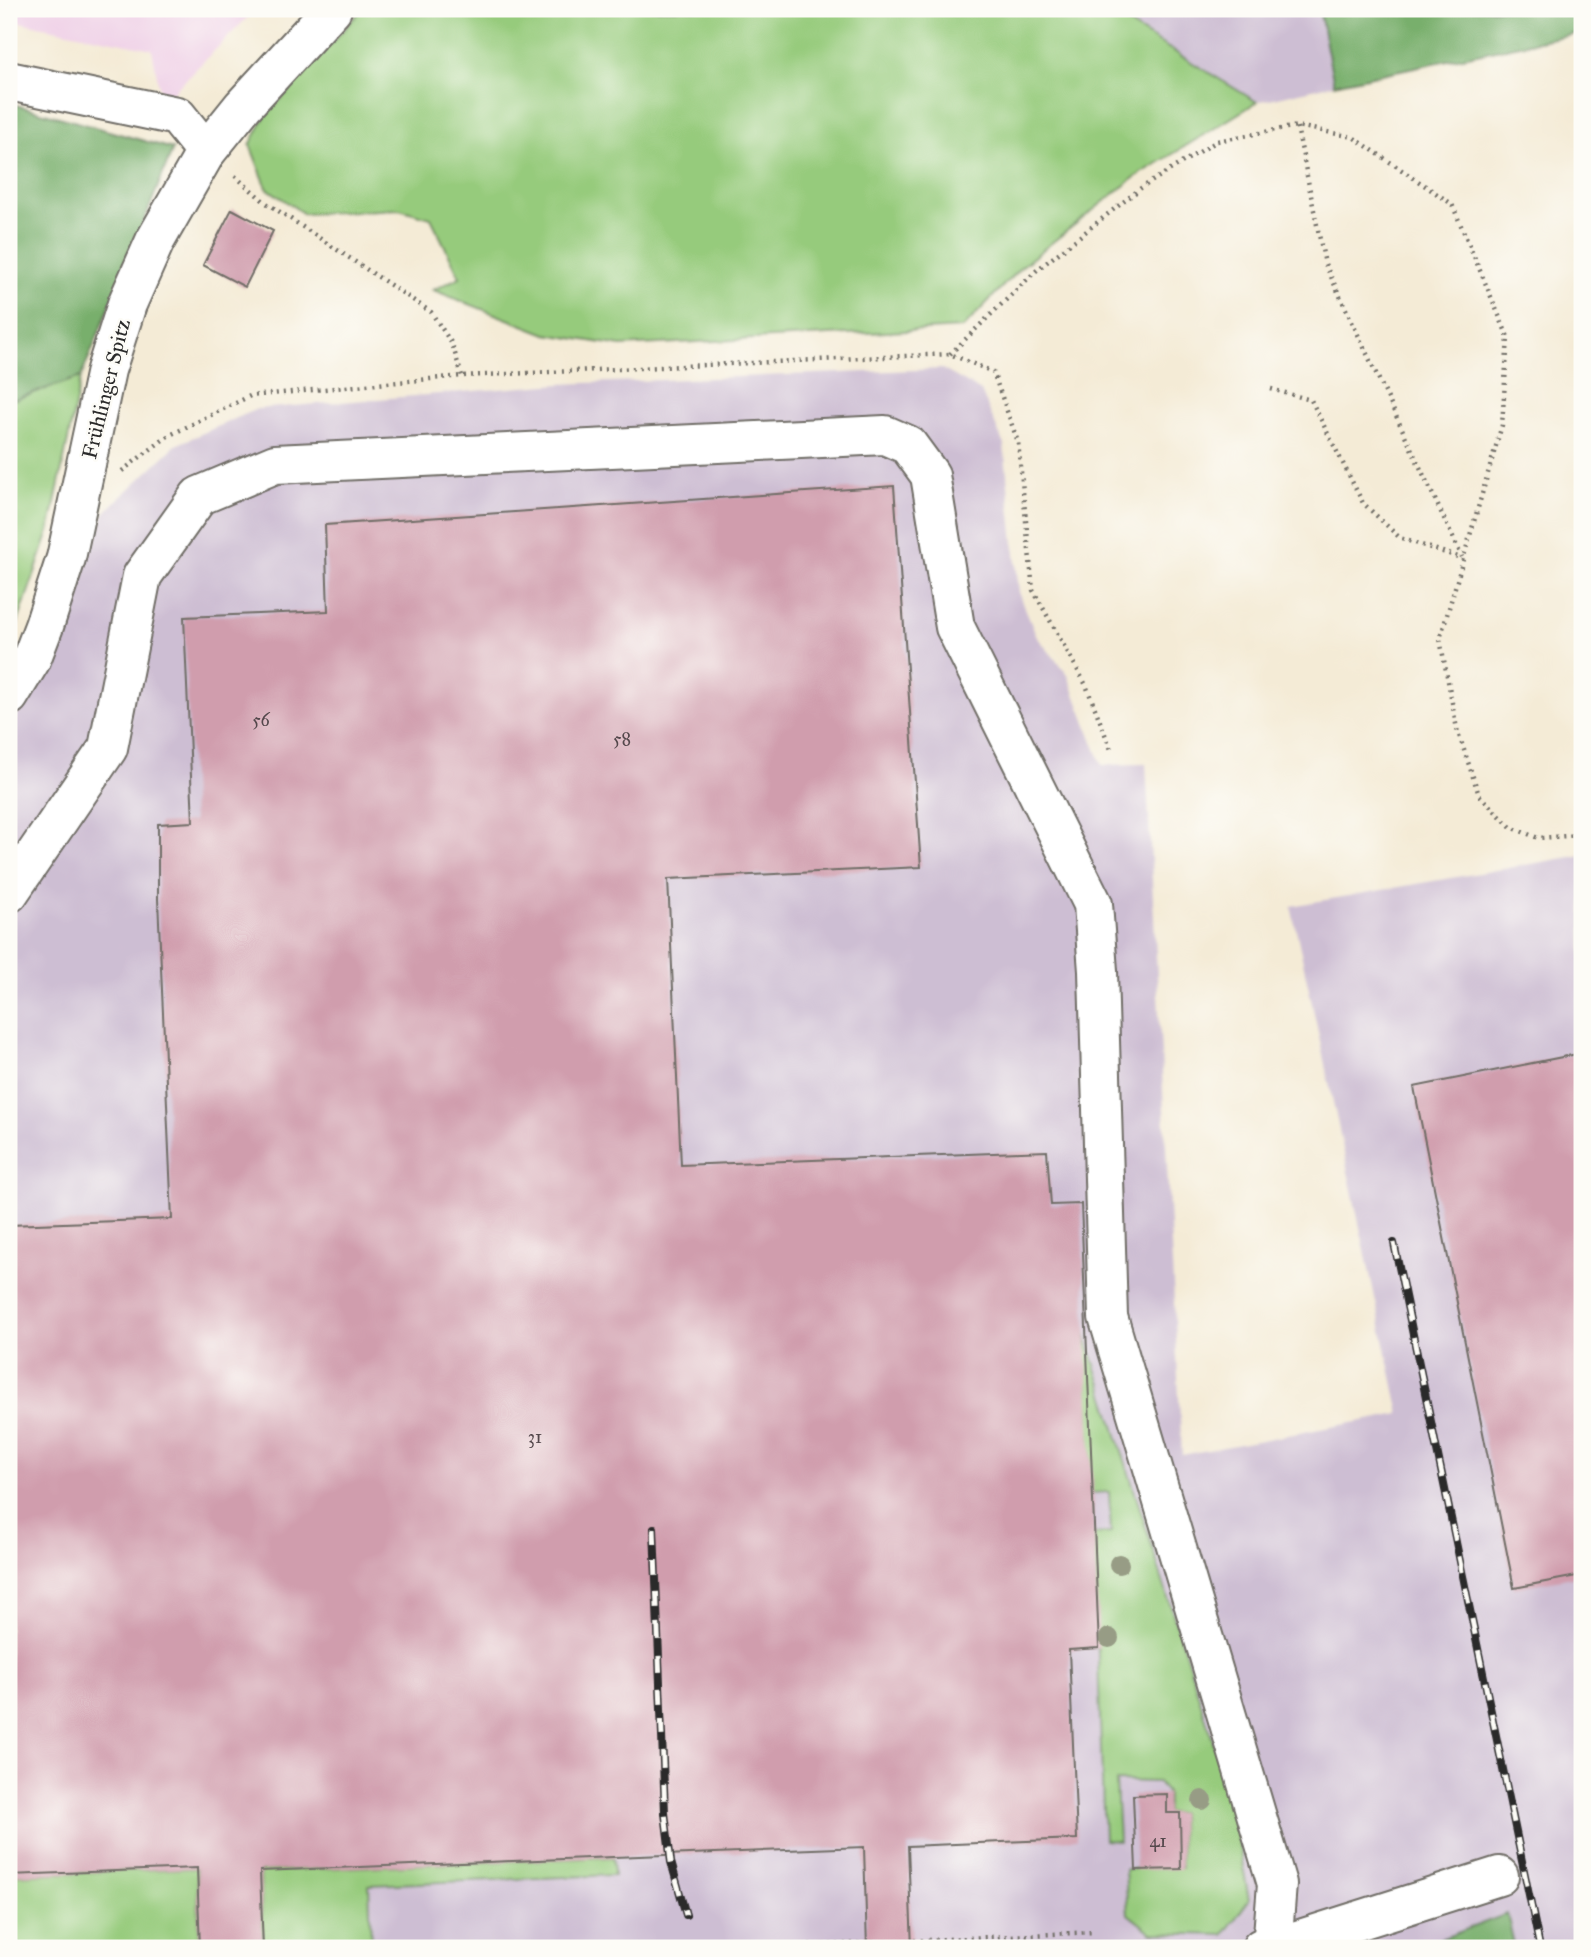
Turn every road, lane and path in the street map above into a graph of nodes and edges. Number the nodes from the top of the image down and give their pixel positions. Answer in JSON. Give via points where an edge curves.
{"nodes":[{"id":1,"x":332,"y":9,"type":"edge"},
{"id":2,"x":9,"y":81,"type":"edge"},
{"id":3,"x":1297,"y":126,"type":"junction"},
{"id":4,"x":206,"y":152,"type":"junction"},
{"id":5,"x":950,"y":354,"type":"dead end"},
{"id":6,"x":462,"y":376,"type":"dead end"},
{"id":7,"x":1271,"y":389,"type":"dead end"},
{"id":8,"x":1462,"y":558,"type":"junction"},
{"id":9,"x":9,"y":696,"type":"edge"},
{"id":10,"x":1582,"y":835,"type":"edge"},
{"id":11,"x":9,"y":893,"type":"edge"},
{"id":12,"x":1499,"y":1876,"type":"dead end"},
{"id":13,"x":1094,"y":1932,"type":"dead end"},
{"id":14,"x":760,"y":1948,"type":"edge"},
{"id":15,"x":1261,"y":1948,"type":"edge"},
{"id":16,"x":1272,"y":1948,"type":"edge"}],
"edges":[{"from":1,"to":4,"type":"street","name":"Frühlinger Spitz"},
{"from":2,"to":4,"type":"street","via":[[177,116]]},
{"from":3,"to":5,"type":"path","via":[[1217,141],[1141,188],[1037,270]]},
{"from":3,"to":8,"type":"path","via":[[1325,264]]},
{"from":3,"to":8,"type":"path","via":[[1353,137],[1452,204],[1508,337],[1502,425]]},
{"from":4,"to":6,"type":"path","via":[[265,202],[431,312],[452,344]]},
{"from":4,"to":9,"type":"street","name":"Frühlinger Spitz","via":[[155,241],[127,304],[107,370],[65,558],[31,660]]},
{"from":7,"to":8,"type":"path","via":[[1311,400],[1363,503],[1400,538]]},
{"from":8,"to":10,"type":"path","via":[[1440,639],[1457,729],[1479,795],[1511,827],[1538,838]]},
{"from":11,"to":16,"type":"street","via":[[108,748],[142,576],[199,496],[275,464],[885,435],[908,445],[930,475],[955,627],[1093,904],[1108,1317],[1277,1884]]},
{"from":12,"to":16,"type":"street"},
{"from":13,"to":14,"type":"path"},
{"from":15,"to":16,"type":"street"}]}
